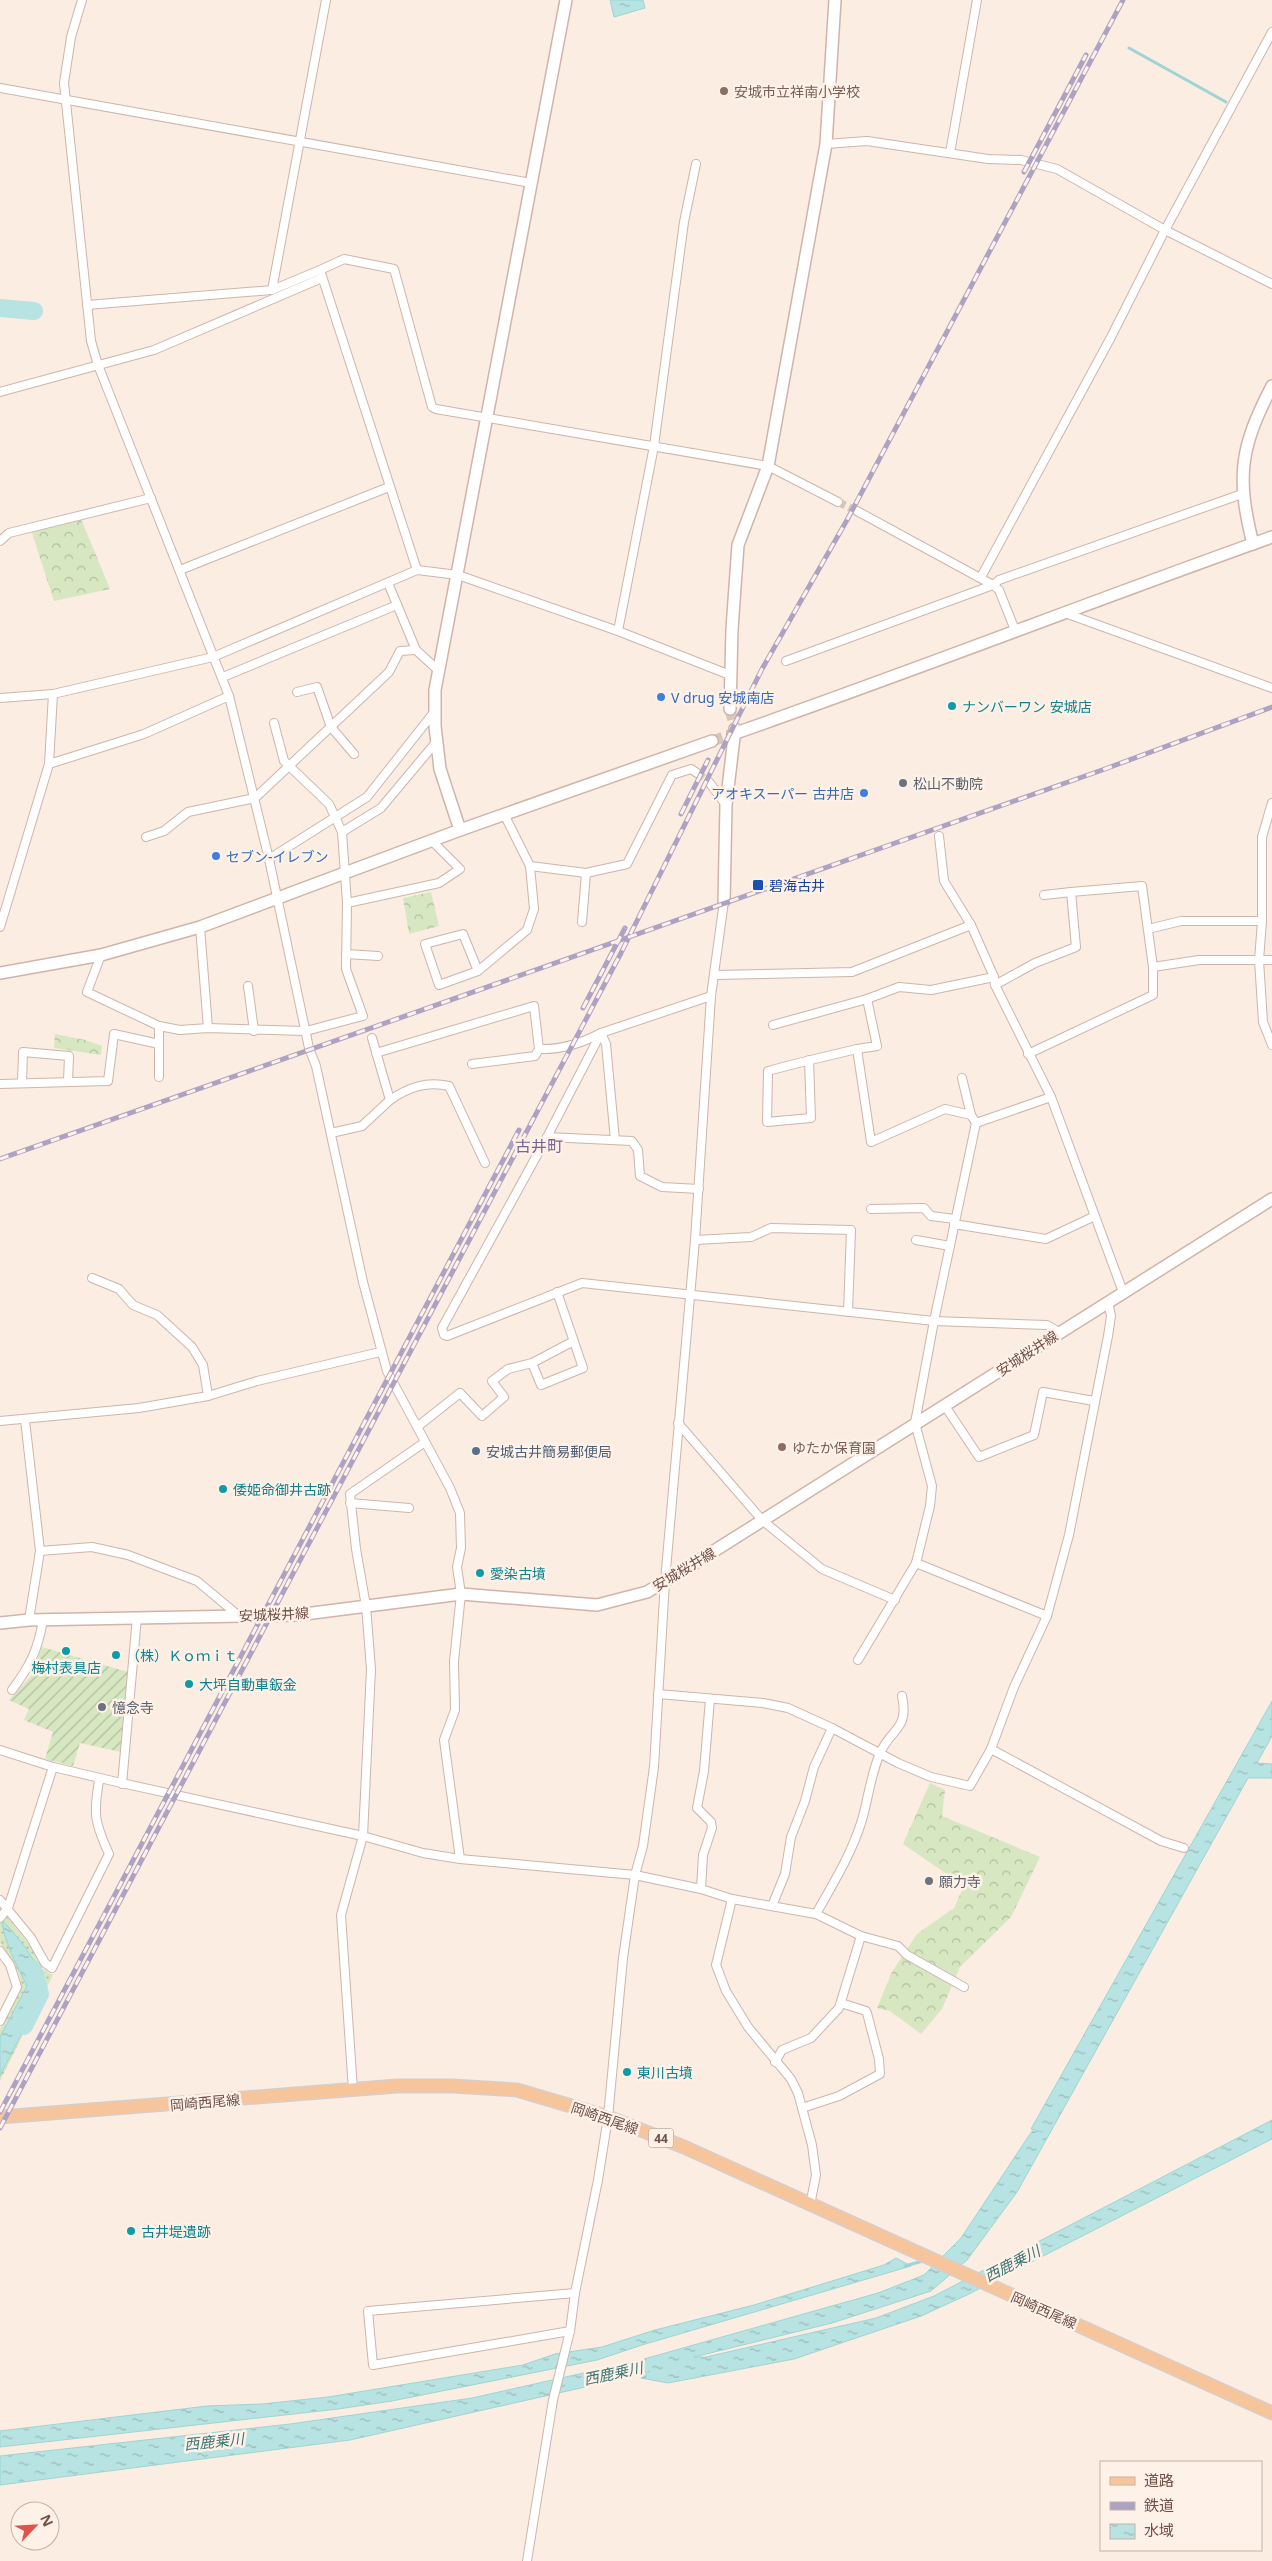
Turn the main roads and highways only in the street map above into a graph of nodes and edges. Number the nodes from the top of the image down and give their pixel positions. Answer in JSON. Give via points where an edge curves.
{"nodes":[{"id":1,"x":0,"y":2117,"type":"edge"},
{"id":2,"x":1272,"y":2414,"type":"edge"}],
"edges":[{"from":1,"to":2,"type":"main road","name":"岡崎西尾線","number":"44","via":[[397,2086],[517,2090],[608,2117],[684,2147]]}]}
